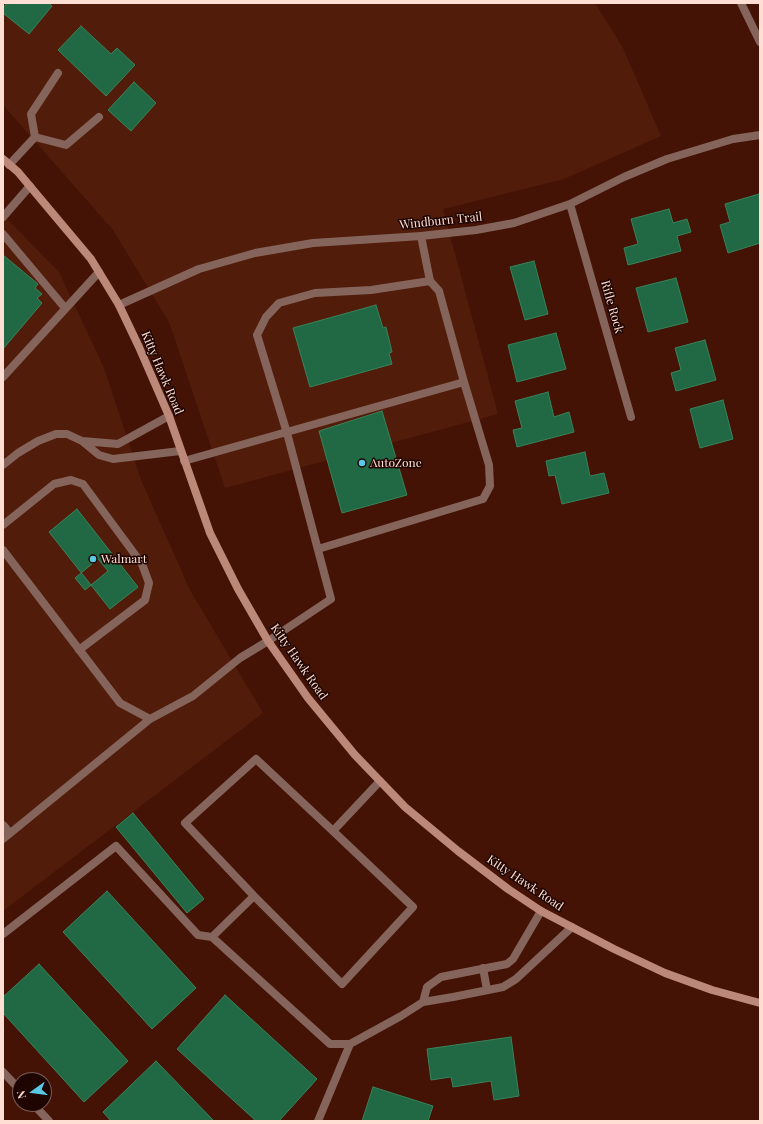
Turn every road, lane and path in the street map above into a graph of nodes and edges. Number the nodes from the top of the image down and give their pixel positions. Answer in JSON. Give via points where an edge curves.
{"nodes":[{"id":1,"x":741,"y":3,"type":"edge"},
{"id":2,"x":760,"y":42,"type":"edge"},
{"id":3,"x":58,"y":73,"type":"dead end"},
{"id":4,"x":100,"y":117,"type":"dead end"},
{"id":5,"x":760,"y":135,"type":"edge"},
{"id":6,"x":36,"y":137,"type":"junction"},
{"id":7,"x":6,"y":162,"type":"edge"},
{"id":8,"x":30,"y":186,"type":"junction"},
{"id":9,"x":570,"y":204,"type":"junction"},
{"id":10,"x":3,"y":217,"type":"edge"},
{"id":11,"x":3,"y":234,"type":"edge"},
{"id":12,"x":421,"y":236,"type":"junction"},
{"id":13,"x":99,"y":272,"type":"junction"},
{"id":14,"x":430,"y":281,"type":"junction"},
{"id":15,"x":119,"y":305,"type":"junction"},
{"id":16,"x":65,"y":308,"type":"junction"},
{"id":17,"x":3,"y":377,"type":"edge"},
{"id":18,"x":464,"y":382,"type":"junction"},
{"id":19,"x":169,"y":416,"type":"junction"},
{"id":20,"x":631,"y":417,"type":"dead end"},
{"id":21,"x":286,"y":433,"type":"junction"},
{"id":22,"x":82,"y":441,"type":"junction"},
{"id":23,"x":180,"y":451,"type":"junction"},
{"id":24,"x":184,"y":461,"type":"junction"},
{"id":25,"x":3,"y":465,"type":"edge"},
{"id":26,"x":3,"y":524,"type":"edge"},
{"id":27,"x":318,"y":549,"type":"junction"},
{"id":28,"x":3,"y":550,"type":"edge"},
{"id":29,"x":268,"y":642,"type":"junction"},
{"id":30,"x":79,"y":650,"type":"junction"},
{"id":31,"x":150,"y":719,"type":"junction"},
{"id":32,"x":380,"y":781,"type":"junction"},
{"id":33,"x":3,"y":825,"type":"edge"},
{"id":34,"x":334,"y":831,"type":"junction"},
{"id":35,"x":6,"y":836,"type":"edge"},
{"id":36,"x":254,"y":896,"type":"junction"},
{"id":37,"x":541,"y":911,"type":"junction"},
{"id":38,"x":572,"y":927,"type":"junction"},
{"id":39,"x":3,"y":934,"type":"edge"},
{"id":40,"x":212,"y":937,"type":"junction"},
{"id":41,"x":483,"y":968,"type":"junction"},
{"id":42,"x":487,"y":990,"type":"junction"},
{"id":43,"x":423,"y":1002,"type":"junction"},
{"id":44,"x":760,"y":1003,"type":"edge"},
{"id":45,"x":350,"y":1044,"type":"junction"},
{"id":46,"x":3,"y":1072,"type":"edge"},
{"id":47,"x":12,"y":1082,"type":"edge"},
{"id":48,"x":40,"y":1112,"type":"edge"},
{"id":49,"x":48,"y":1121,"type":"edge"},
{"id":50,"x":318,"y":1121,"type":"edge"}],
"edges":[{"from":1,"to":2,"type":"street"},
{"from":3,"to":6,"type":"street","via":[[31,114]]},
{"from":4,"to":6,"type":"street","via":[[66,145]]},
{"from":5,"to":9,"type":"street","name":"Windburn Trail","via":[[733,139],[667,159]]},
{"from":6,"to":7,"type":"street"},
{"from":7,"to":8,"type":"main road","name":"Kitty Hawk Road"},
{"from":8,"to":10,"type":"street"},
{"from":8,"to":13,"type":"main road","name":"Kitty Hawk Road"},
{"from":9,"to":12,"type":"street","name":"Windburn Trail","via":[[514,223]]},
{"from":9,"to":20,"type":"street","name":"Rifle Rock"},
{"from":11,"to":16,"type":"street"},
{"from":12,"to":14,"type":"street"},
{"from":12,"to":15,"type":"street","name":"Windburn Trail","via":[[313,243],[255,253],[199,269]]},
{"from":13,"to":15,"type":"main road","name":"Kitty Hawk Road"},
{"from":13,"to":16,"type":"street"},
{"from":14,"to":18,"type":"street","via":[[439,291]]},
{"from":14,"to":21,"type":"street","via":[[371,290],[315,293],[279,303],[266,317],[257,334]]},
{"from":15,"to":19,"type":"main road","name":"Kitty Hawk Road"},
{"from":16,"to":17,"type":"street"},
{"from":18,"to":21,"type":"street"},
{"from":18,"to":27,"type":"street","via":[[489,465],[490,486],[483,499]]},
{"from":19,"to":22,"type":"street","via":[[118,444]]},
{"from":19,"to":23,"type":"main road","name":"Kitty Hawk Road"},
{"from":21,"to":24,"type":"street"},
{"from":21,"to":27,"type":"street"},
{"from":22,"to":23,"type":"street","via":[[99,455],[113,459]]},
{"from":22,"to":25,"type":"street","via":[[67,434],[56,434],[31,445]]},
{"from":23,"to":24,"type":"main road","name":"Kitty Hawk Road"},
{"from":24,"to":29,"type":"main road","name":"Kitty Hawk Road","via":[[210,533]]},
{"from":26,"to":30,"type":"street","via":[[54,484],[71,480],[83,484],[142,564],[149,583],[145,600]]},
{"from":27,"to":29,"type":"street","via":[[331,599]]},
{"from":28,"to":30,"type":"street"},
{"from":29,"to":31,"type":"street","via":[[240,658],[193,696]]},
{"from":29,"to":32,"type":"main road","name":"Kitty Hawk Road","via":[[308,698]]},
{"from":30,"to":31,"type":"street","via":[[120,703]]},
{"from":31,"to":35,"type":"street"},
{"from":32,"to":34,"type":"street"},
{"from":32,"to":37,"type":"main road","name":"Kitty Hawk Road","via":[[405,807],[458,851]]},
{"from":33,"to":35,"type":"street"},
{"from":34,"to":36,"type":"street","via":[[256,759],[185,823]]},
{"from":34,"to":36,"type":"street","via":[[413,907],[342,984]]},
{"from":36,"to":40,"type":"street"},
{"from":37,"to":38,"type":"main road","name":"Kitty Hawk Road"},
{"from":37,"to":41,"type":"street","via":[[514,959],[507,964]]},
{"from":38,"to":42,"type":"street","via":[[516,980],[503,987]]},
{"from":38,"to":44,"type":"main road","name":"Kitty Hawk Road","via":[[665,973],[712,990]]},
{"from":39,"to":40,"type":"street","via":[[116,846],[198,935]]},
{"from":40,"to":45,"type":"street","via":[[330,1044]]},
{"from":41,"to":42,"type":"street"},
{"from":41,"to":43,"type":"street","via":[[441,977],[427,987]]},
{"from":42,"to":43,"type":"street"},
{"from":43,"to":45,"type":"street"},
{"from":45,"to":50,"type":"street"},
{"from":46,"to":47,"type":"street"},
{"from":48,"to":49,"type":"street"}]}
